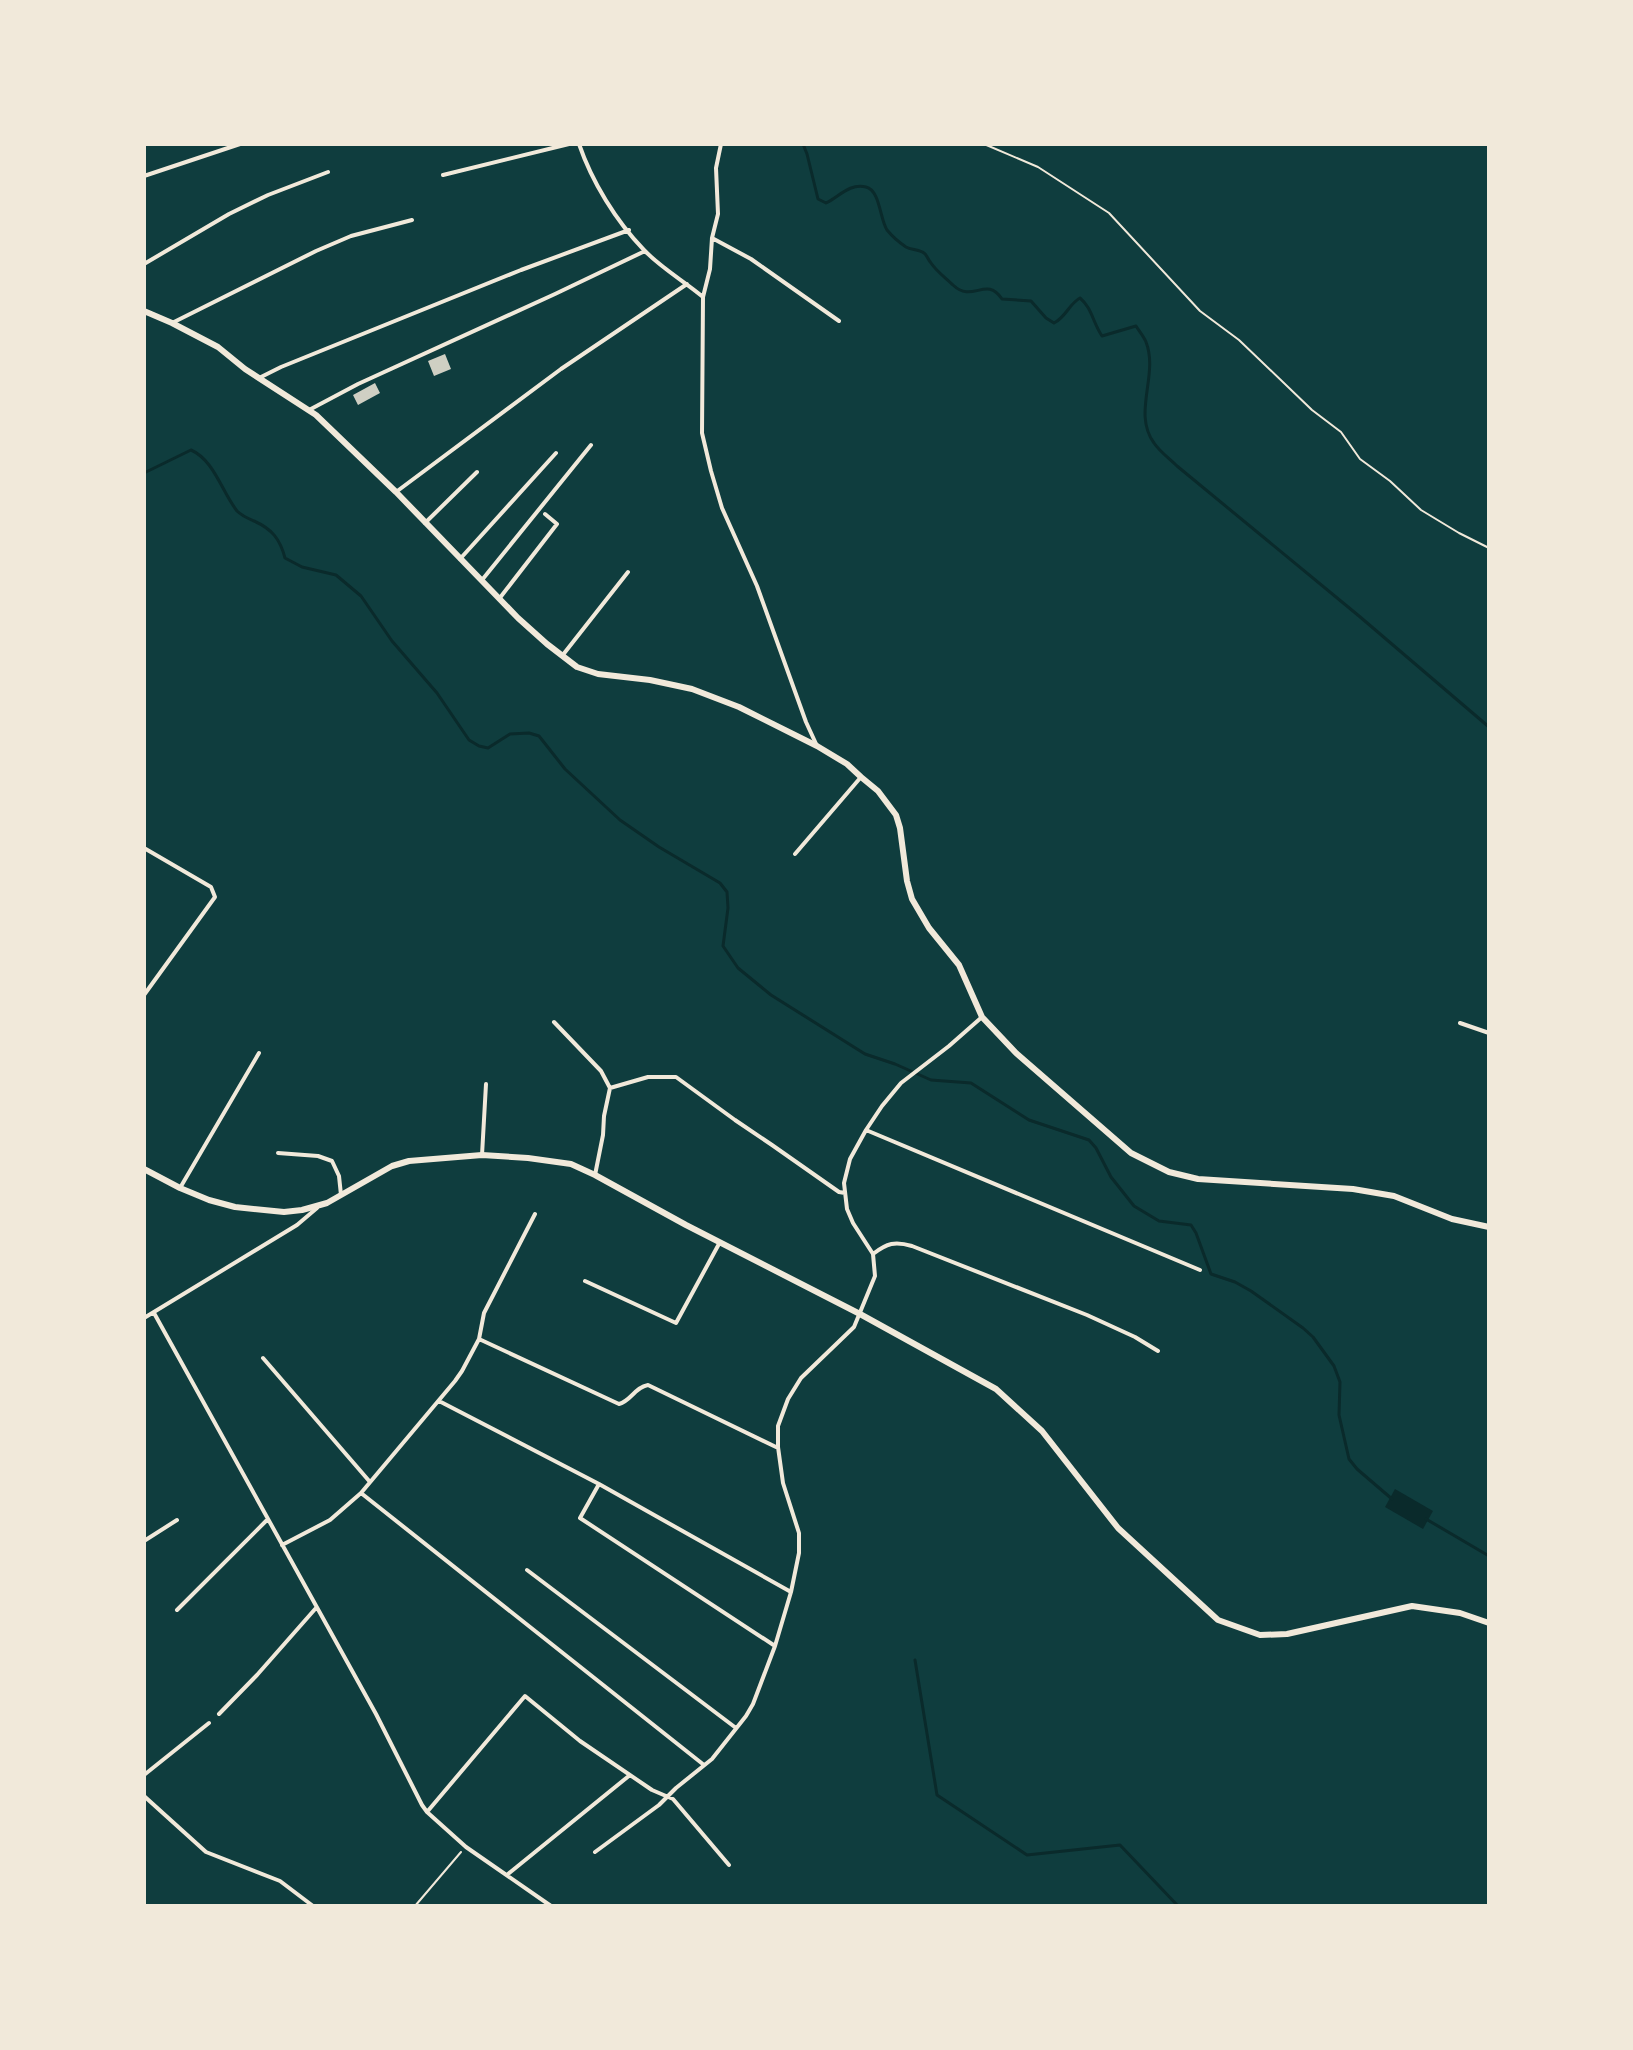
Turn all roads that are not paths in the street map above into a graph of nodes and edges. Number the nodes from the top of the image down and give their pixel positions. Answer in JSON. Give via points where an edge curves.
{"nodes":[{"id":1,"x":240,"y":144,"type":"edge"},
{"id":2,"x":569,"y":144,"type":"edge"},
{"id":3,"x":579,"y":144,"type":"edge"},
{"id":4,"x":721,"y":144,"type":"edge"},
{"id":5,"x":328,"y":172,"type":"dead end"},
{"id":6,"x":443,"y":175,"type":"dead end"},
{"id":7,"x":144,"y":176,"type":"edge"},
{"id":8,"x":412,"y":220,"type":"dead end"},
{"id":9,"x":629,"y":230,"type":"junction"},
{"id":10,"x":712,"y":238,"type":"junction"},
{"id":11,"x":645,"y":251,"type":"junction"},
{"id":12,"x":144,"y":264,"type":"edge"},
{"id":13,"x":687,"y":284,"type":"junction"},
{"id":14,"x":703,"y":297,"type":"junction"},
{"id":15,"x":144,"y":311,"type":"edge"},
{"id":16,"x":839,"y":321,"type":"dead end"},
{"id":17,"x":172,"y":323,"type":"junction"},
{"id":18,"x":259,"y":378,"type":"junction"},
{"id":19,"x":309,"y":410,"type":"junction"},
{"id":20,"x":591,"y":445,"type":"dead end"},
{"id":21,"x":556,"y":453,"type":"dead end"},
{"id":22,"x":477,"y":472,"type":"dead end"},
{"id":23,"x":396,"y":492,"type":"junction"},
{"id":24,"x":545,"y":514,"type":"dead end"},
{"id":25,"x":425,"y":523,"type":"junction"},
{"id":26,"x":460,"y":559,"type":"junction"},
{"id":27,"x":628,"y":572,"type":"dead end"},
{"id":28,"x":481,"y":581,"type":"junction"},
{"id":29,"x":499,"y":599,"type":"junction"},
{"id":30,"x":562,"y":656,"type":"junction"},
{"id":31,"x":817,"y":746,"type":"junction"},
{"id":32,"x":861,"y":777,"type":"junction"},
{"id":33,"x":144,"y":848,"type":"edge"},
{"id":34,"x":795,"y":854,"type":"dead end"},
{"id":35,"x":144,"y":995,"type":"edge"},
{"id":36,"x":982,"y":1017,"type":"junction"},
{"id":37,"x":554,"y":1022,"type":"dead end"},
{"id":38,"x":1460,"y":1023,"type":"dead end"},
{"id":39,"x":1489,"y":1033,"type":"edge"},
{"id":40,"x":259,"y":1053,"type":"dead end"},
{"id":41,"x":486,"y":1084,"type":"dead end"},
{"id":42,"x":610,"y":1088,"type":"junction"},
{"id":43,"x":866,"y":1130,"type":"junction"},
{"id":44,"x":278,"y":1153,"type":"dead end"},
{"id":45,"x":482,"y":1155,"type":"junction"},
{"id":46,"x":144,"y":1169,"type":"edge"},
{"id":47,"x":595,"y":1175,"type":"junction"},
{"id":48,"x":180,"y":1188,"type":"junction"},
{"id":49,"x":845,"y":1193,"type":"junction"},
{"id":50,"x":341,"y":1195,"type":"junction"},
{"id":51,"x":319,"y":1206,"type":"junction"},
{"id":52,"x":535,"y":1214,"type":"dead end"},
{"id":53,"x":1489,"y":1227,"type":"edge"},
{"id":54,"x":720,"y":1242,"type":"junction"},
{"id":55,"x":873,"y":1254,"type":"junction"},
{"id":56,"x":1200,"y":1270,"type":"dead end"},
{"id":57,"x":585,"y":1281,"type":"dead end"},
{"id":58,"x":154,"y":1313,"type":"junction"},
{"id":59,"x":860,"y":1314,"type":"junction"},
{"id":60,"x":144,"y":1318,"type":"edge"},
{"id":61,"x":479,"y":1339,"type":"junction"},
{"id":62,"x":1158,"y":1351,"type":"dead end"},
{"id":63,"x":263,"y":1358,"type":"dead end"},
{"id":64,"x":439,"y":1401,"type":"junction"},
{"id":65,"x":778,"y":1447,"type":"junction"},
{"id":66,"x":370,"y":1482,"type":"junction"},
{"id":67,"x":599,"y":1484,"type":"junction"},
{"id":68,"x":361,"y":1493,"type":"junction"},
{"id":69,"x":268,"y":1519,"type":"junction"},
{"id":70,"x":177,"y":1520,"type":"dead end"},
{"id":71,"x":144,"y":1541,"type":"edge"},
{"id":72,"x":282,"y":1545,"type":"junction"},
{"id":73,"x":527,"y":1570,"type":"dead end"},
{"id":74,"x":791,"y":1592,"type":"junction"},
{"id":75,"x":316,"y":1608,"type":"junction"},
{"id":76,"x":177,"y":1610,"type":"dead end"},
{"id":77,"x":1489,"y":1623,"type":"edge"},
{"id":78,"x":775,"y":1646,"type":"junction"},
{"id":79,"x":219,"y":1714,"type":"dead end"},
{"id":80,"x":209,"y":1723,"type":"dead end"},
{"id":81,"x":736,"y":1728,"type":"junction"},
{"id":82,"x":704,"y":1766,"type":"junction"},
{"id":83,"x":144,"y":1775,"type":"edge"},
{"id":84,"x":630,"y":1775,"type":"junction"},
{"id":85,"x":144,"y":1796,"type":"edge"},
{"id":86,"x":669,"y":1797,"type":"junction"},
{"id":87,"x":427,"y":1812,"type":"junction"},
{"id":88,"x":595,"y":1852,"type":"dead end"},
{"id":89,"x":729,"y":1865,"type":"dead end"},
{"id":90,"x":508,"y":1875,"type":"junction"},
{"id":91,"x":313,"y":1906,"type":"edge"},
{"id":92,"x":551,"y":1906,"type":"edge"}],
"edges":[{"from":1,"to":7,"type":"street"},
{"from":2,"to":6,"type":"street"},
{"from":3,"to":9,"type":"street","via":[[586,164]]},
{"from":4,"to":10,"type":"street"},
{"from":5,"to":12,"type":"street","via":[[229,214]]},
{"from":8,"to":17,"type":"street","via":[[316,251]]},
{"from":9,"to":11,"type":"street"},
{"from":9,"to":18,"type":"street"},
{"from":10,"to":14,"type":"street"},
{"from":10,"to":16,"type":"street"},
{"from":11,"to":13,"type":"street"},
{"from":11,"to":19,"type":"street"},
{"from":13,"to":14,"type":"street"},
{"from":13,"to":23,"type":"street","via":[[561,369]]},
{"from":14,"to":31,"type":"street","via":[[702,433],[711,471]]},
{"from":15,"to":17,"type":"street"},
{"from":17,"to":18,"type":"street","via":[[218,347]]},
{"from":18,"to":19,"type":"street"},
{"from":19,"to":23,"type":"street"},
{"from":20,"to":28,"type":"street"},
{"from":21,"to":26,"type":"street"},
{"from":22,"to":25,"type":"street"},
{"from":23,"to":25,"type":"street"},
{"from":24,"to":29,"type":"street","via":[[557,524]]},
{"from":25,"to":26,"type":"street"},
{"from":26,"to":28,"type":"street"},
{"from":27,"to":30,"type":"street"},
{"from":28,"to":29,"type":"street"},
{"from":29,"to":30,"type":"street"},
{"from":30,"to":31,"type":"street","via":[[598,674],[692,689]]},
{"from":31,"to":32,"type":"street"},
{"from":32,"to":34,"type":"street"},
{"from":32,"to":36,"type":"street","via":[[896,815],[912,899],[959,965]]},
{"from":33,"to":35,"type":"street","via":[[211,887],[215,897]]},
{"from":36,"to":43,"type":"street","via":[[901,1083]]},
{"from":36,"to":53,"type":"street","via":[[1131,1153],[1169,1172],[1394,1196]]},
{"from":37,"to":42,"type":"street","via":[[601,1071]]},
{"from":38,"to":39,"type":"street"},
{"from":40,"to":48,"type":"street"},
{"from":41,"to":45,"type":"street"},
{"from":42,"to":47,"type":"street"},
{"from":42,"to":49,"type":"street","via":[[648,1077],[676,1077]]},
{"from":43,"to":49,"type":"street","via":[[850,1159]]},
{"from":43,"to":56,"type":"street"},
{"from":44,"to":50,"type":"street","via":[[332,1161]]},
{"from":45,"to":47,"type":"street","via":[[571,1164]]},
{"from":45,"to":50,"type":"street","via":[[397,1164]]},
{"from":46,"to":48,"type":"street"},
{"from":47,"to":54,"type":"street"},
{"from":48,"to":51,"type":"street","via":[[253,1210]]},
{"from":49,"to":55,"type":"street","via":[[853,1223]]},
{"from":50,"to":51,"type":"street"},
{"from":51,"to":58,"type":"street"},
{"from":52,"to":61,"type":"street","via":[[484,1313]]},
{"from":54,"to":57,"type":"street","via":[[676,1323]]},
{"from":54,"to":59,"type":"street"},
{"from":55,"to":59,"type":"street","via":[[875,1276]]},
{"from":55,"to":62,"type":"street","via":[[891,1243],[912,1246],[1087,1315]]},
{"from":58,"to":60,"type":"street"},
{"from":58,"to":69,"type":"street"},
{"from":59,"to":65,"type":"street","via":[[854,1327],[793,1390],[778,1426]]},
{"from":59,"to":77,"type":"street","via":[[996,1389],[1042,1431],[1118,1528],[1218,1620],[1260,1635],[1287,1634],[1412,1606]]},
{"from":61,"to":64,"type":"street"},
{"from":61,"to":65,"type":"street","via":[[619,1404],[648,1385]]},
{"from":63,"to":66,"type":"street"},
{"from":64,"to":66,"type":"street"},
{"from":64,"to":67,"type":"street"},
{"from":65,"to":74,"type":"street","via":[[799,1533]]},
{"from":66,"to":68,"type":"street"},
{"from":67,"to":74,"type":"street"},
{"from":67,"to":78,"type":"street","via":[[580,1518]]},
{"from":68,"to":72,"type":"street","via":[[330,1520]]},
{"from":68,"to":82,"type":"street"},
{"from":69,"to":72,"type":"street"},
{"from":69,"to":76,"type":"street"},
{"from":70,"to":71,"type":"street"},
{"from":72,"to":75,"type":"street"},
{"from":73,"to":81,"type":"street"},
{"from":74,"to":78,"type":"street"},
{"from":75,"to":79,"type":"street"},
{"from":75,"to":87,"type":"street"},
{"from":78,"to":81,"type":"street","via":[[753,1704]]},
{"from":80,"to":83,"type":"street"},
{"from":81,"to":82,"type":"street"},
{"from":82,"to":86,"type":"street"},
{"from":84,"to":86,"type":"street"},
{"from":84,"to":87,"type":"street","via":[[525,1696]]},
{"from":84,"to":90,"type":"street"},
{"from":85,"to":91,"type":"street","via":[[206,1852],[280,1881]]},
{"from":86,"to":88,"type":"street"},
{"from":86,"to":89,"type":"street"},
{"from":87,"to":90,"type":"street"},
{"from":90,"to":92,"type":"street"}]}
